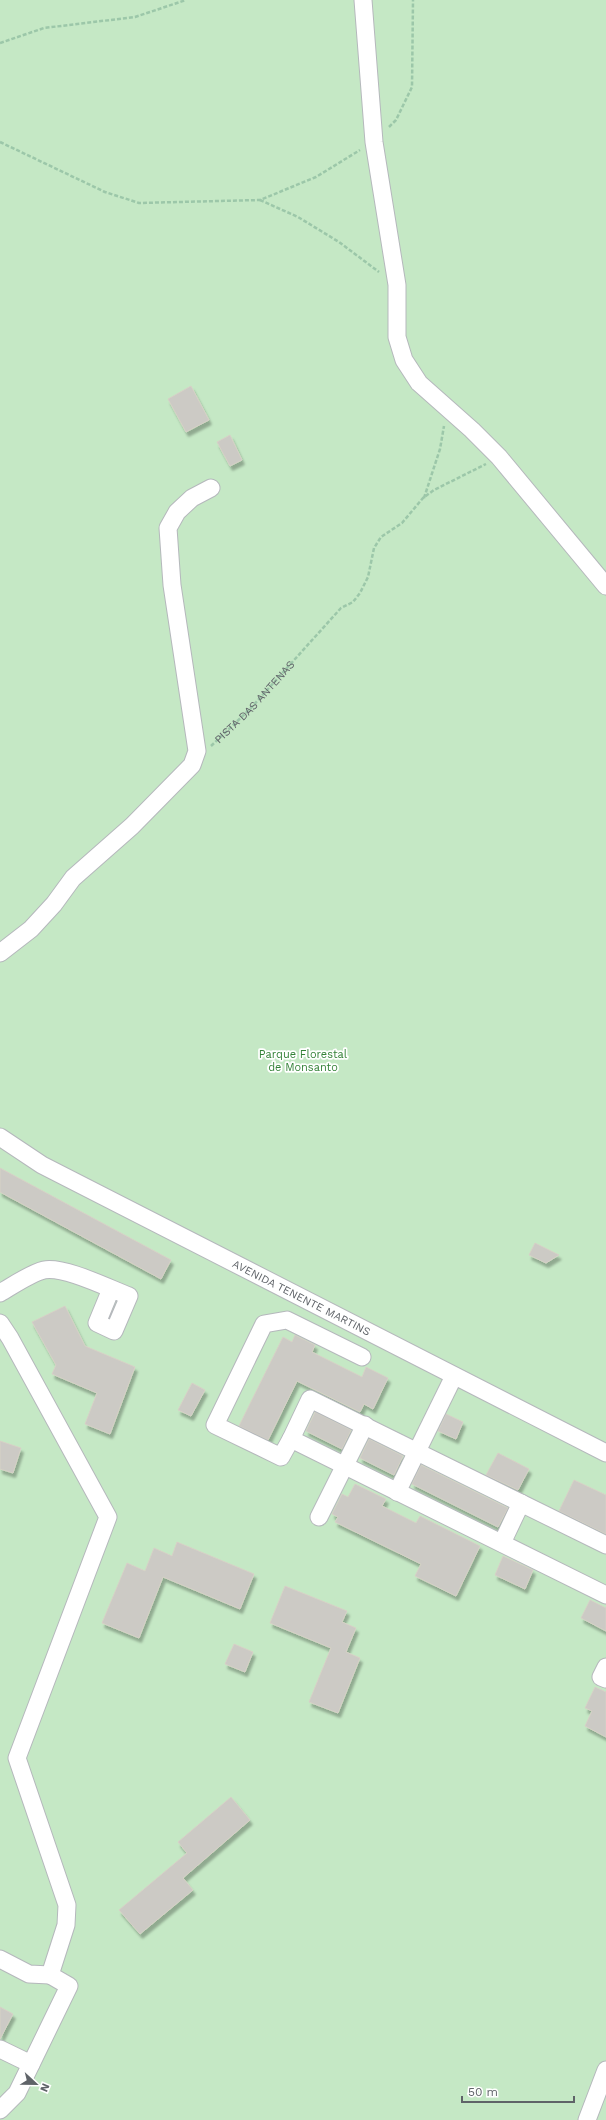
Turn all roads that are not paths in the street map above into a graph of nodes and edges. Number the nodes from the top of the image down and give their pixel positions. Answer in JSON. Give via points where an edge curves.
{"nodes":[{"id":1,"x":363,"y":0,"type":"edge"},
{"id":2,"x":211,"y":488,"type":"dead end"},
{"id":3,"x":606,"y":586,"type":"edge"},
{"id":4,"x":0,"y":953,"type":"edge"},
{"id":5,"x":0,"y":1137,"type":"edge"},
{"id":6,"x":111,"y":1289,"type":"dead end"},
{"id":7,"x":0,"y":1292,"type":"edge"},
{"id":8,"x":0,"y":1323,"type":"edge"},
{"id":9,"x":362,"y":1358,"type":"dead end"},
{"id":10,"x":454,"y":1376,"type":"junction"},
{"id":11,"x":365,"y":1425,"type":"junction"},
{"id":12,"x":291,"y":1439,"type":"junction"},
{"id":13,"x":417,"y":1452,"type":"junction"},
{"id":14,"x":606,"y":1453,"type":"edge"},
{"id":15,"x":345,"y":1466,"type":"junction"},
{"id":16,"x":397,"y":1492,"type":"junction"},
{"id":17,"x":522,"y":1503,"type":"junction"},
{"id":18,"x":319,"y":1517,"type":"dead end"},
{"id":19,"x":502,"y":1543,"type":"junction"},
{"id":20,"x":606,"y":1545,"type":"edge"},
{"id":21,"x":604,"y":1590,"type":"edge"},
{"id":22,"x":606,"y":1667,"type":"edge"},
{"id":23,"x":606,"y":1679,"type":"edge"},
{"id":24,"x":0,"y":1959,"type":"edge"},
{"id":25,"x":50,"y":1975,"type":"junction"},
{"id":26,"x":0,"y":2049,"type":"edge"},
{"id":27,"x":31,"y":2064,"type":"junction"},
{"id":28,"x":606,"y":2070,"type":"edge"},
{"id":29,"x":0,"y":2110,"type":"edge"},
{"id":30,"x":587,"y":2120,"type":"edge"}],
"edges":[{"from":1,"to":3,"type":"street","via":[[374,142],[397,285],[397,337],[404,360],[418,383],[499,457]]},
{"from":2,"to":4,"type":"street","via":[[192,498],[177,512],[168,528],[172,585],[197,751],[192,765],[132,826],[73,878],[31,929]]},
{"from":5,"to":10,"type":"street","name":"AVENIDA TENENTE MARTINS","via":[[42,1165]]},
{"from":6,"to":7,"type":"street","via":[[59,1269],[43,1270]]},
{"from":8,"to":25,"type":"street","via":[[108,1517],[17,1758],[67,1905],[66,1925]]},
{"from":9,"to":12,"type":"street","via":[[287,1320],[264,1324],[215,1425],[282,1457]]},
{"from":10,"to":13,"type":"street"},
{"from":10,"to":14,"type":"street","name":"AVENIDA TENENTE MARTINS"},
{"from":11,"to":12,"type":"street","via":[[310,1399]]},
{"from":11,"to":13,"type":"street"},
{"from":11,"to":15,"type":"street"},
{"from":12,"to":15,"type":"street"},
{"from":13,"to":16,"type":"street"},
{"from":13,"to":17,"type":"street"},
{"from":15,"to":16,"type":"street"},
{"from":15,"to":18,"type":"street"},
{"from":16,"to":19,"type":"street"},
{"from":17,"to":19,"type":"street"},
{"from":17,"to":20,"type":"street"},
{"from":19,"to":21,"type":"street"},
{"from":22,"to":23,"type":"street","via":[[601,1677]]},
{"from":24,"to":25,"type":"street","via":[[29,1974]]},
{"from":25,"to":27,"type":"street","via":[[69,1986]]},
{"from":26,"to":27,"type":"street"},
{"from":27,"to":29,"type":"street","via":[[17,2093]]},
{"from":28,"to":30,"type":"street"}]}
